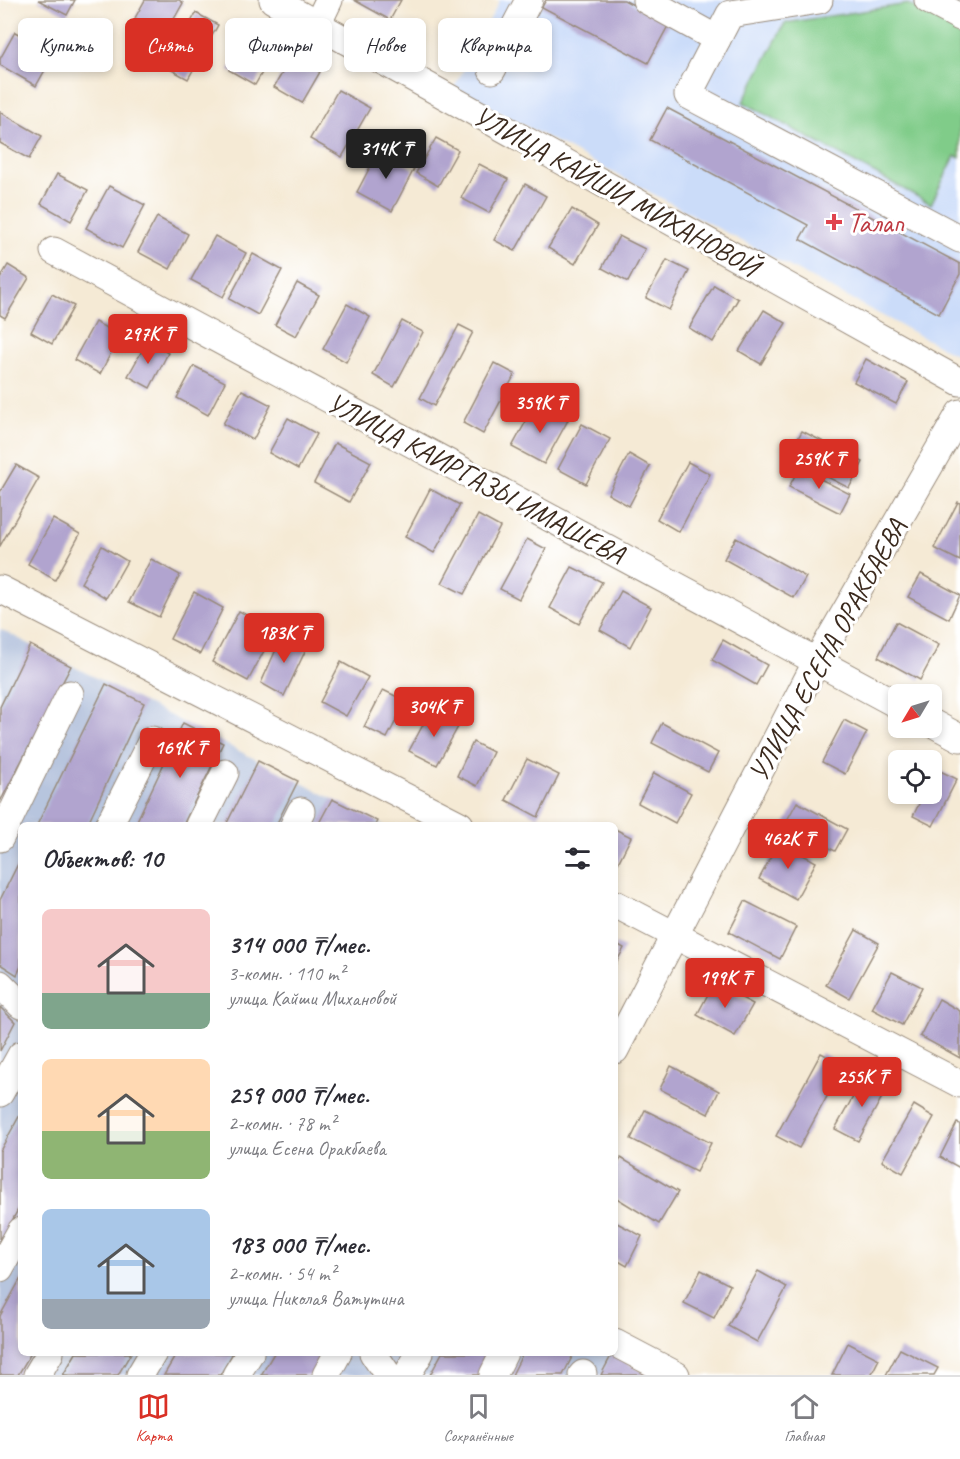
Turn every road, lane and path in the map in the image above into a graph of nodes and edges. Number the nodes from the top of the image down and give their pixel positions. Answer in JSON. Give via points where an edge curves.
{"nodes":[{"id":1,"x":273,"y":0,"type":"edge"},
{"id":2,"x":328,"y":0,"type":"edge"},
{"id":3,"x":529,"y":0,"type":"edge"},
{"id":4,"x":646,"y":0,"type":"edge"},
{"id":5,"x":819,"y":0,"type":"edge"},
{"id":6,"x":928,"y":0,"type":"edge"},
{"id":7,"x":960,"y":17,"type":"edge"},
{"id":8,"x":304,"y":18,"type":"edge"},
{"id":9,"x":319,"y":18,"type":"edge"},
{"id":10,"x":519,"y":18,"type":"edge"},
{"id":11,"x":332,"y":34,"type":"edge"},
{"id":12,"x":717,"y":39,"type":"junction"},
{"id":13,"x":960,"y":239,"type":"edge"},
{"id":14,"x":54,"y":251,"type":"dead end"},
{"id":15,"x":960,"y":382,"type":"edge"},
{"id":16,"x":960,"y":413,"type":"edge"},
{"id":17,"x":0,"y":590,"type":"edge"},
{"id":18,"x":817,"y":661,"type":"junction"},
{"id":19,"x":70,"y":694,"type":"dead end"},
{"id":20,"x":888,"y":700,"type":"edge"},
{"id":21,"x":942,"y":728,"type":"edge"},
{"id":22,"x":960,"y":738,"type":"edge"},
{"id":23,"x":152,"y":740,"type":"dead end"},
{"id":24,"x":225,"y":772,"type":"dead end"},
{"id":25,"x":111,"y":822,"type":"edge"},
{"id":26,"x":200,"y":822,"type":"edge"},
{"id":27,"x":454,"y":822,"type":"edge"},
{"id":28,"x":0,"y":838,"type":"edge"},
{"id":29,"x":618,"y":906,"type":"edge"},
{"id":30,"x":675,"y":935,"type":"junction"},
{"id":31,"x":618,"y":1044,"type":"edge"},
{"id":32,"x":18,"y":1060,"type":"edge"},
{"id":33,"x":960,"y":1084,"type":"edge"},
{"id":34,"x":0,"y":1093,"type":"edge"},
{"id":35,"x":18,"y":1236,"type":"edge"},
{"id":36,"x":0,"y":1268,"type":"edge"},
{"id":37,"x":618,"y":1345,"type":"edge"},
{"id":38,"x":48,"y":1356,"type":"edge"},
{"id":39,"x":151,"y":1356,"type":"edge"},
{"id":40,"x":248,"y":1356,"type":"edge"},
{"id":41,"x":336,"y":1356,"type":"edge"},
{"id":42,"x":375,"y":1356,"type":"edge"},
{"id":43,"x":418,"y":1356,"type":"edge"},
{"id":44,"x":502,"y":1356,"type":"edge"},
{"id":45,"x":37,"y":1375,"type":"edge"},
{"id":46,"x":140,"y":1375,"type":"edge"},
{"id":47,"x":236,"y":1375,"type":"edge"},
{"id":48,"x":326,"y":1375,"type":"edge"},
{"id":49,"x":387,"y":1375,"type":"edge"},
{"id":50,"x":407,"y":1375,"type":"edge"},
{"id":51,"x":493,"y":1375,"type":"edge"},
{"id":52,"x":676,"y":1375,"type":"edge"}],
"edges":[{"from":1,"to":8,"type":"street","name":"УЛИЦА КАЙШИ МИХАНОВОЙ"},
{"from":2,"to":9,"type":"street"},
{"from":3,"to":10,"type":"street"},
{"from":4,"to":12,"type":"street"},
{"from":5,"to":12,"type":"street","via":[[730,14]]},
{"from":6,"to":7,"type":"street"},
{"from":11,"to":15,"type":"street","name":"УЛИЦА КАЙШИ МИХАНОВОЙ"},
{"from":12,"to":13,"type":"street","via":[[688,95]]},
{"from":14,"to":18,"type":"street","name":"УЛИЦА КАИРГАЗЫ ИМАШЕВА"},
{"from":16,"to":18,"type":"street","name":"УЛИЦА ЕСЕНА ОРАКБАЕВА"},
{"from":17,"to":27,"type":"street"},
{"from":18,"to":20,"type":"street","name":"УЛИЦА КАИРГАЗЫ ИМАШЕВА"},
{"from":18,"to":30,"type":"street","name":"УЛИЦА ЕСЕНА ОРАКБАЕВА"},
{"from":19,"to":28,"type":"street"},
{"from":21,"to":22,"type":"street"},
{"from":23,"to":25,"type":"street"},
{"from":24,"to":26,"type":"street"},
{"from":29,"to":30,"type":"street"},
{"from":30,"to":31,"type":"street","name":"УЛИЦА ЕСЕНА ОРАКБАЕВА"},
{"from":30,"to":33,"type":"street"},
{"from":32,"to":34,"type":"street"},
{"from":35,"to":36,"type":"street"},
{"from":37,"to":52,"type":"street"},
{"from":38,"to":45,"type":"street"},
{"from":39,"to":46,"type":"street"},
{"from":40,"to":47,"type":"street"},
{"from":41,"to":48,"type":"street"},
{"from":42,"to":49,"type":"street"},
{"from":43,"to":50,"type":"street"},
{"from":44,"to":51,"type":"street"}]}
